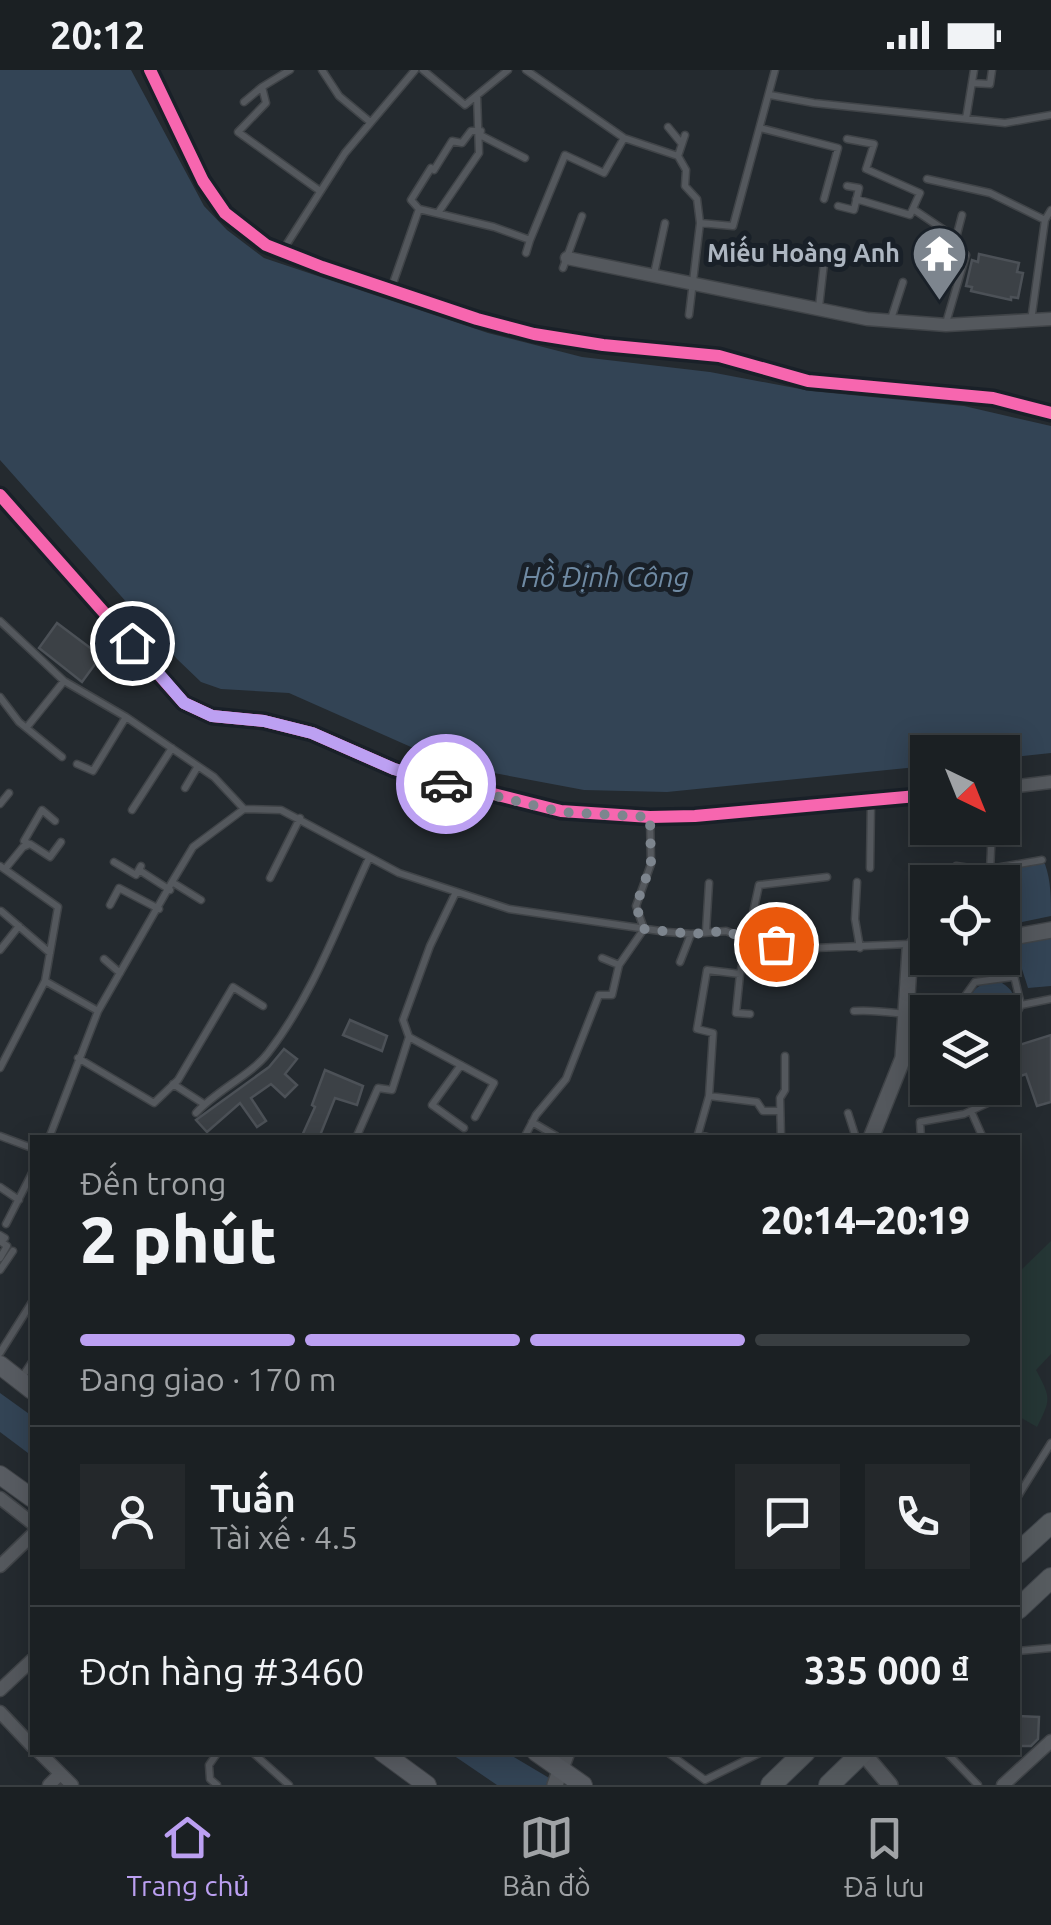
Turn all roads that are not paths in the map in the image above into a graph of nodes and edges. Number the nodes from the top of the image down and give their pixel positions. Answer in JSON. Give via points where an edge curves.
{"nodes":[{"id":1,"x":150,"y":70,"type":"edge"},
{"id":2,"x":290,"y":70,"type":"edge"},
{"id":3,"x":322,"y":70,"type":"edge"},
{"id":4,"x":415,"y":70,"type":"edge"},
{"id":5,"x":423,"y":70,"type":"edge"},
{"id":6,"x":442,"y":70,"type":"edge"},
{"id":7,"x":508,"y":70,"type":"edge"},
{"id":8,"x":526,"y":70,"type":"edge"},
{"id":9,"x":775,"y":70,"type":"edge"},
{"id":10,"x":974,"y":70,"type":"edge"},
{"id":11,"x":992,"y":70,"type":"edge"},
{"id":12,"x":434,"y":79,"type":"junction"},
{"id":13,"x":972,"y":83,"type":"junction"},
{"id":14,"x":262,"y":88,"type":"junction"},
{"id":15,"x":770,"y":94,"type":"junction"},
{"id":16,"x":477,"y":96,"type":"junction"},
{"id":17,"x":244,"y":102,"type":"dead end"},
{"id":18,"x":1051,"y":115,"type":"edge"},
{"id":19,"x":966,"y":118,"type":"junction"},
{"id":20,"x":368,"y":122,"type":"junction"},
{"id":21,"x":668,"y":126,"type":"dead end"},
{"id":22,"x":760,"y":128,"type":"junction"},
{"id":23,"x":481,"y":133,"type":"junction"},
{"id":24,"x":685,"y":135,"type":"dead end"},
{"id":25,"x":624,"y":138,"type":"junction"},
{"id":26,"x":847,"y":139,"type":"dead end"},
{"id":27,"x":682,"y":144,"type":"junction"},
{"id":28,"x":678,"y":156,"type":"junction"},
{"id":29,"x":525,"y":158,"type":"dead end"},
{"id":30,"x":928,"y":179,"type":"dead end"},
{"id":31,"x":847,"y":186,"type":"dead end"},
{"id":32,"x":320,"y":192,"type":"junction"},
{"id":33,"x":856,"y":199,"type":"junction"},
{"id":34,"x":824,"y":200,"type":"dead end"},
{"id":35,"x":838,"y":206,"type":"dead end"},
{"id":36,"x":420,"y":209,"type":"junction"},
{"id":37,"x":913,"y":209,"type":"junction"},
{"id":38,"x":1051,"y":210,"type":"edge"},
{"id":39,"x":438,"y":214,"type":"junction"},
{"id":40,"x":962,"y":215,"type":"dead end"},
{"id":41,"x":582,"y":216,"type":"dead end"},
{"id":42,"x":1046,"y":220,"type":"junction"},
{"id":43,"x":665,"y":223,"type":"dead end"},
{"id":44,"x":700,"y":223,"type":"junction"},
{"id":45,"x":956,"y":238,"type":"junction"},
{"id":46,"x":530,"y":240,"type":"junction"},
{"id":47,"x":282,"y":251,"type":"junction"},
{"id":48,"x":526,"y":253,"type":"dead end"},
{"id":49,"x":824,"y":254,"type":"dead end"},
{"id":50,"x":565,"y":263,"type":"joint"},
{"id":51,"x":654,"y":275,"type":"junction"},
{"id":52,"x":902,"y":282,"type":"dead end"},
{"id":53,"x":692,"y":284,"type":"junction"},
{"id":54,"x":392,"y":289,"type":"junction"},
{"id":55,"x":819,"y":308,"type":"junction"},
{"id":56,"x":690,"y":315,"type":"dead end"},
{"id":57,"x":1051,"y":319,"type":"edge"},
{"id":58,"x":891,"y":321,"type":"junction"},
{"id":59,"x":1030,"y":322,"type":"junction"},
{"id":60,"x":946,"y":324,"type":"junction"},
{"id":61,"x":1051,"y":413,"type":"edge"},
{"id":62,"x":0,"y":494,"type":"edge"},
{"id":63,"x":0,"y":621,"type":"edge"},
{"id":64,"x":64,"y":681,"type":"junction"},
{"id":65,"x":0,"y":697,"type":"edge"},
{"id":66,"x":126,"y":716,"type":"junction"},
{"id":67,"x":27,"y":728,"type":"junction"},
{"id":68,"x":172,"y":748,"type":"junction"},
{"id":69,"x":62,"y":758,"type":"dead end"},
{"id":70,"x":77,"y":764,"type":"dead end"},
{"id":71,"x":198,"y":766,"type":"junction"},
{"id":72,"x":1051,"y":782,"type":"edge"},
{"id":73,"x":1020,"y":786,"type":"edge"},
{"id":74,"x":185,"y":788,"type":"dead end"},
{"id":75,"x":910,"y":797,"type":"edge"},
{"id":76,"x":871,"y":800,"type":"junction"},
{"id":77,"x":244,"y":809,"type":"junction"},
{"id":78,"x":132,"y":810,"type":"dead end"},
{"id":79,"x":650,"y":817,"type":"junction"},
{"id":80,"x":300,"y":818,"type":"junction"},
{"id":81,"x":55,"y":820,"type":"dead end"},
{"id":82,"x":61,"y":842,"type":"dead end"},
{"id":83,"x":30,"y":844,"type":"junction"},
{"id":84,"x":369,"y":858,"type":"junction"},
{"id":85,"x":1042,"y":860,"type":"dead end"},
{"id":86,"x":114,"y":862,"type":"dead end"},
{"id":87,"x":1016,"y":865,"type":"edge"},
{"id":88,"x":2,"y":867,"type":"edge"},
{"id":89,"x":870,"y":868,"type":"dead end"},
{"id":90,"x":827,"y":877,"type":"dead end"},
{"id":91,"x":270,"y":878,"type":"dead end"},
{"id":92,"x":857,"y":882,"type":"dead end"},
{"id":93,"x":709,"y":883,"type":"dead end"},
{"id":94,"x":171,"y":886,"type":"junction"},
{"id":95,"x":456,"y":892,"type":"junction"},
{"id":96,"x":201,"y":900,"type":"dead end"},
{"id":97,"x":110,"y":905,"type":"dead end"},
{"id":98,"x":159,"y":909,"type":"junction"},
{"id":99,"x":2,"y":910,"type":"edge"},
{"id":100,"x":19,"y":926,"type":"junction"},
{"id":101,"x":644,"y":929,"type":"junction"},
{"id":102,"x":1051,"y":930,"type":"edge"},
{"id":103,"x":706,"y":931,"type":"junction"},
{"id":104,"x":1020,"y":933,"type":"edge"},
{"id":105,"x":692,"y":934,"type":"junction"},
{"id":106,"x":747,"y":939,"type":"junction"},
{"id":107,"x":910,"y":942,"type":"edge"},
{"id":108,"x":860,"y":948,"type":"junction"},
{"id":109,"x":0,"y":950,"type":"edge"},
{"id":110,"x":910,"y":950,"type":"edge"},
{"id":111,"x":50,"y":953,"type":"junction"},
{"id":112,"x":602,"y":958,"type":"dead end"},
{"id":113,"x":104,"y":959,"type":"dead end"},
{"id":114,"x":680,"y":962,"type":"dead end"},
{"id":115,"x":619,"y":964,"type":"junction"},
{"id":116,"x":120,"y":973,"type":"junction"},
{"id":117,"x":740,"y":974,"type":"junction"},
{"id":118,"x":1012,"y":977,"type":"joint"},
{"id":119,"x":46,"y":981,"type":"junction"},
{"id":120,"x":966,"y":995,"type":"edge"},
{"id":121,"x":1051,"y":999,"type":"edge"},
{"id":122,"x":1021,"y":1005,"type":"joint"},
{"id":123,"x":264,"y":1006,"type":"dead end"},
{"id":124,"x":854,"y":1011,"type":"dead end"},
{"id":125,"x":98,"y":1012,"type":"junction"},
{"id":126,"x":750,"y":1014,"type":"dead end"},
{"id":127,"x":905,"y":1015,"type":"junction"},
{"id":128,"x":910,"y":1015,"type":"edge"},
{"id":129,"x":409,"y":1037,"type":"junction"},
{"id":130,"x":786,"y":1056,"type":"dead end"},
{"id":131,"x":78,"y":1058,"type":"junction"},
{"id":132,"x":461,"y":1066,"type":"junction"},
{"id":133,"x":0,"y":1068,"type":"edge"},
{"id":134,"x":173,"y":1084,"type":"junction"},
{"id":135,"x":709,"y":1096,"type":"junction"},
{"id":136,"x":204,"y":1104,"type":"junction"},
{"id":137,"x":984,"y":1105,"type":"edge"},
{"id":138,"x":780,"y":1111,"type":"junction"},
{"id":139,"x":971,"y":1111,"type":"junction"},
{"id":140,"x":196,"y":1113,"type":"dead end"},
{"id":141,"x":848,"y":1113,"type":"dead end"},
{"id":142,"x":475,"y":1117,"type":"dead end"},
{"id":143,"x":532,"y":1122,"type":"junction"},
{"id":144,"x":464,"y":1128,"type":"dead end"},
{"id":145,"x":50,"y":1134,"type":"edge"},
{"id":146,"x":357,"y":1135,"type":"edge"},
{"id":147,"x":526,"y":1135,"type":"edge"},
{"id":148,"x":554,"y":1135,"type":"edge"},
{"id":149,"x":697,"y":1135,"type":"edge"},
{"id":150,"x":781,"y":1135,"type":"edge"},
{"id":151,"x":855,"y":1135,"type":"edge"},
{"id":152,"x":872,"y":1135,"type":"edge"},
{"id":153,"x":921,"y":1135,"type":"edge"},
{"id":154,"x":981,"y":1135,"type":"edge"},
{"id":155,"x":0,"y":1136,"type":"edge"},
{"id":156,"x":30,"y":1147,"type":"edge"},
{"id":157,"x":30,"y":1177,"type":"edge"},
{"id":158,"x":0,"y":1188,"type":"edge"},
{"id":159,"x":19,"y":1200,"type":"junction"},
{"id":160,"x":6,"y":1224,"type":"dead end"},
{"id":161,"x":2,"y":1238,"type":"edge"},
{"id":162,"x":12,"y":1251,"type":"dead end"},
{"id":163,"x":0,"y":1258,"type":"edge"},
{"id":164,"x":0,"y":1270,"type":"edge"},
{"id":165,"x":30,"y":1305,"type":"edge"},
{"id":166,"x":0,"y":1354,"type":"edge"},
{"id":167,"x":0,"y":1366,"type":"edge"},
{"id":168,"x":26,"y":1385,"type":"edge"},
{"id":169,"x":1051,"y":1443,"type":"edge"},
{"id":170,"x":0,"y":1475,"type":"edge"},
{"id":171,"x":1020,"y":1490,"type":"edge"},
{"id":172,"x":30,"y":1497,"type":"edge"},
{"id":173,"x":0,"y":1498,"type":"edge"},
{"id":174,"x":30,"y":1520,"type":"edge"},
{"id":175,"x":1051,"y":1523,"type":"edge"},
{"id":176,"x":30,"y":1536,"type":"edge"},
{"id":177,"x":1020,"y":1551,"type":"edge"},
{"id":178,"x":0,"y":1566,"type":"edge"},
{"id":179,"x":1051,"y":1578,"type":"edge"},
{"id":180,"x":1020,"y":1607,"type":"edge"},
{"id":181,"x":1051,"y":1648,"type":"edge"},
{"id":182,"x":1020,"y":1651,"type":"edge"},
{"id":183,"x":30,"y":1662,"type":"edge"},
{"id":184,"x":0,"y":1690,"type":"edge"},
{"id":185,"x":0,"y":1712,"type":"edge"},
{"id":186,"x":1051,"y":1742,"type":"edge"},
{"id":187,"x":30,"y":1744,"type":"edge"},
{"id":188,"x":42,"y":1755,"type":"edge"},
{"id":189,"x":216,"y":1755,"type":"edge"},
{"id":190,"x":255,"y":1755,"type":"edge"},
{"id":191,"x":386,"y":1755,"type":"edge"},
{"id":192,"x":540,"y":1755,"type":"edge"},
{"id":193,"x":671,"y":1755,"type":"edge"},
{"id":194,"x":756,"y":1755,"type":"edge"},
{"id":195,"x":802,"y":1755,"type":"edge"},
{"id":196,"x":861,"y":1755,"type":"edge"},
{"id":197,"x":865,"y":1755,"type":"edge"},
{"id":198,"x":949,"y":1755,"type":"edge"},
{"id":199,"x":560,"y":1772,"type":"edge"},
{"id":200,"x":60,"y":1774,"type":"junction"},
{"id":201,"x":50,"y":1785,"type":"edge"},
{"id":202,"x":72,"y":1785,"type":"edge"},
{"id":203,"x":217,"y":1785,"type":"edge"},
{"id":204,"x":289,"y":1785,"type":"edge"},
{"id":205,"x":427,"y":1785,"type":"edge"},
{"id":206,"x":582,"y":1785,"type":"edge"},
{"id":207,"x":771,"y":1785,"type":"edge"},
{"id":208,"x":829,"y":1785,"type":"edge"},
{"id":209,"x":890,"y":1785,"type":"edge"},
{"id":210,"x":978,"y":1785,"type":"edge"},
{"id":211,"x":1003,"y":1785,"type":"edge"}],
"edges":[{"from":1,"to":47,"type":"street","via":[[225,213]]},
{"from":2,"to":14,"type":"lane"},
{"from":3,"to":20,"type":"lane"},
{"from":4,"to":20,"type":"lane"},
{"from":5,"to":12,"type":"lane"},
{"from":6,"to":12,"type":"lane"},
{"from":7,"to":16,"type":"lane"},
{"from":8,"to":25,"type":"lane"},
{"from":9,"to":15,"type":"lane"},
{"from":10,"to":13,"type":"lane"},
{"from":11,"to":13,"type":"lane","via":[[990,84]]},
{"from":12,"to":16,"type":"lane","via":[[465,104]]},
{"from":13,"to":19,"type":"lane"},
{"from":14,"to":17,"type":"lane"},
{"from":14,"to":32,"type":"lane","via":[[266,103],[238,132]]},
{"from":15,"to":19,"type":"lane"},
{"from":15,"to":22,"type":"lane"},
{"from":16,"to":23,"type":"lane"},
{"from":18,"to":19,"type":"lane","via":[[1005,122]]},
{"from":20,"to":32,"type":"lane"},
{"from":21,"to":27,"type":"lane"},
{"from":22,"to":34,"type":"lane","via":[[838,148]]},
{"from":22,"to":44,"type":"lane","via":[[733,226]]},
{"from":23,"to":29,"type":"lane"},
{"from":23,"to":36,"type":"lane","via":[[452,141],[430,168],[411,200]]},
{"from":23,"to":39,"type":"lane","via":[[479,152]]},
{"from":24,"to":27,"type":"lane"},
{"from":25,"to":28,"type":"lane"},
{"from":25,"to":46,"type":"lane","via":[[604,174],[565,155]]},
{"from":26,"to":37,"type":"lane","via":[[874,144],[866,169],[920,193]]},
{"from":27,"to":28,"type":"lane"},
{"from":28,"to":44,"type":"lane"},
{"from":30,"to":42,"type":"lane","via":[[990,194]]},
{"from":31,"to":33,"type":"lane","via":[[859,188]]},
{"from":32,"to":47,"type":"lane"},
{"from":33,"to":35,"type":"lane","via":[[854,210]]},
{"from":33,"to":37,"type":"lane","via":[[910,215]]},
{"from":36,"to":39,"type":"lane"},
{"from":36,"to":54,"type":"lane"},
{"from":37,"to":45,"type":"lane"},
{"from":38,"to":42,"type":"lane"},
{"from":39,"to":46,"type":"lane"},
{"from":40,"to":45,"type":"lane"},
{"from":41,"to":50,"type":"lane"},
{"from":42,"to":59,"type":"lane"},
{"from":43,"to":51,"type":"lane"},
{"from":44,"to":53,"type":"lane"},
{"from":45,"to":60,"type":"lane","via":[[954,245],[966,255]]},
{"from":46,"to":48,"type":"lane"},
{"from":47,"to":54,"type":"street"},
{"from":49,"to":55,"type":"lane"},
{"from":50,"to":51,"type":"street"},
{"from":51,"to":53,"type":"street"},
{"from":52,"to":58,"type":"lane"},
{"from":53,"to":55,"type":"street"},
{"from":53,"to":56,"type":"lane"},
{"from":54,"to":61,"type":"street","via":[[534,334],[719,356],[808,381],[993,398]]},
{"from":55,"to":58,"type":"street"},
{"from":57,"to":59,"type":"street"},
{"from":58,"to":60,"type":"street"},
{"from":59,"to":60,"type":"street"},
{"from":62,"to":79,"type":"street","via":[[184,703],[212,716],[312,733],[394,769],[480,794],[561,812]]},
{"from":63,"to":64,"type":"lane"},
{"from":64,"to":66,"type":"lane"},
{"from":64,"to":67,"type":"lane"},
{"from":65,"to":67,"type":"lane"},
{"from":66,"to":68,"type":"lane"},
{"from":66,"to":70,"type":"lane","via":[[93,771]]},
{"from":67,"to":69,"type":"lane"},
{"from":68,"to":71,"type":"lane"},
{"from":68,"to":78,"type":"lane"},
{"from":71,"to":74,"type":"lane"},
{"from":71,"to":77,"type":"lane"},
{"from":72,"to":73,"type":"street"},
{"from":75,"to":76,"type":"street"},
{"from":76,"to":79,"type":"street"},
{"from":76,"to":89,"type":"lane"},
{"from":77,"to":80,"type":"lane"},
{"from":77,"to":94,"type":"lane","via":[[193,847]]},
{"from":79,"to":101,"type":"lane","via":[[651,864],[636,906]]},
{"from":80,"to":84,"type":"lane"},
{"from":80,"to":91,"type":"lane"},
{"from":81,"to":83,"type":"lane","via":[[42,810],[24,841]]},
{"from":82,"to":83,"type":"lane","via":[[50,858]]},
{"from":83,"to":88,"type":"lane"},
{"from":84,"to":95,"type":"lane"},
{"from":84,"to":136,"type":"lane","via":[[298,1009],[259,1063]]},
{"from":85,"to":87,"type":"lane"},
{"from":86,"to":94,"type":"lane"},
{"from":88,"to":111,"type":"lane","via":[[58,906]]},
{"from":90,"to":106,"type":"lane","via":[[759,885]]},
{"from":92,"to":108,"type":"lane"},
{"from":93,"to":103,"type":"lane"},
{"from":94,"to":96,"type":"lane"},
{"from":94,"to":98,"type":"lane"},
{"from":95,"to":101,"type":"lane","via":[[509,909]]},
{"from":95,"to":129,"type":"lane","via":[[403,1020]]},
{"from":97,"to":98,"type":"lane","via":[[119,888]]},
{"from":98,"to":116,"type":"lane"},
{"from":99,"to":100,"type":"lane"},
{"from":100,"to":109,"type":"lane"},
{"from":100,"to":111,"type":"lane"},
{"from":101,"to":105,"type":"lane"},
{"from":101,"to":115,"type":"lane"},
{"from":102,"to":104,"type":"street"},
{"from":103,"to":105,"type":"lane"},
{"from":103,"to":106,"type":"lane"},
{"from":105,"to":114,"type":"lane"},
{"from":106,"to":108,"type":"lane"},
{"from":106,"to":117,"type":"lane"},
{"from":107,"to":108,"type":"lane"},
{"from":110,"to":127,"type":"street"},
{"from":111,"to":119,"type":"lane"},
{"from":112,"to":115,"type":"lane"},
{"from":113,"to":116,"type":"lane"},
{"from":115,"to":143,"type":"lane","via":[[612,995],[599,995],[566,1079]]},
{"from":116,"to":125,"type":"lane"},
{"from":117,"to":126,"type":"lane","via":[[736,1014]]},
{"from":117,"to":135,"type":"lane","via":[[707,970],[697,1030],[713,1033]]},
{"from":118,"to":120,"type":"lane","via":[[975,982]]},
{"from":118,"to":122,"type":"lane"},
{"from":119,"to":125,"type":"lane"},
{"from":119,"to":133,"type":"lane"},
{"from":121,"to":122,"type":"lane"},
{"from":123,"to":134,"type":"lane","via":[[232,987]]},
{"from":124,"to":127,"type":"lane"},
{"from":125,"to":131,"type":"lane"},
{"from":127,"to":128,"type":"lane"},
{"from":127,"to":152,"type":"street","via":[[903,1058]]},
{"from":129,"to":132,"type":"lane"},
{"from":129,"to":146,"type":"lane","via":[[392,1090],[378,1088]]},
{"from":130,"to":138,"type":"lane"},
{"from":131,"to":134,"type":"lane","via":[[154,1104]]},
{"from":131,"to":145,"type":"lane"},
{"from":132,"to":142,"type":"lane","via":[[494,1084]]},
{"from":132,"to":144,"type":"lane","via":[[432,1105]]},
{"from":134,"to":136,"type":"lane"},
{"from":135,"to":138,"type":"lane"},
{"from":135,"to":149,"type":"lane"},
{"from":136,"to":140,"type":"lane"},
{"from":137,"to":139,"type":"lane"},
{"from":138,"to":150,"type":"lane"},
{"from":139,"to":153,"type":"lane","via":[[920,1122]]},
{"from":139,"to":154,"type":"lane"},
{"from":141,"to":151,"type":"lane"},
{"from":143,"to":147,"type":"lane"},
{"from":143,"to":148,"type":"lane"},
{"from":155,"to":156,"type":"lane"},
{"from":157,"to":159,"type":"lane"},
{"from":158,"to":159,"type":"lane"},
{"from":159,"to":160,"type":"lane"},
{"from":161,"to":163,"type":"lane","via":[[7,1246]]},
{"from":162,"to":164,"type":"lane"},
{"from":165,"to":166,"type":"lane"},
{"from":167,"to":168,"type":"main road"},
{"from":169,"to":171,"type":"lane"},
{"from":170,"to":172,"type":"main road"},
{"from":173,"to":174,"type":"street"},
{"from":175,"to":177,"type":"main road"},
{"from":176,"to":178,"type":"street"},
{"from":179,"to":180,"type":"main road"},
{"from":181,"to":182,"type":"lane"},
{"from":183,"to":184,"type":"street"},
{"from":185,"to":187,"type":"street"},
{"from":186,"to":211,"type":"street"},
{"from":188,"to":200,"type":"street"},
{"from":189,"to":203,"type":"lane","via":[[209,1765]]},
{"from":190,"to":204,"type":"lane"},
{"from":191,"to":205,"type":"main road"},
{"from":192,"to":199,"type":"main road"},
{"from":193,"to":194,"type":"lane","via":[[704,1780]]},
{"from":195,"to":207,"type":"main road"},
{"from":196,"to":208,"type":"main road"},
{"from":197,"to":209,"type":"street"},
{"from":198,"to":210,"type":"lane"},
{"from":199,"to":206,"type":"main road"},
{"from":200,"to":201,"type":"street"},
{"from":200,"to":202,"type":"street"}]}
